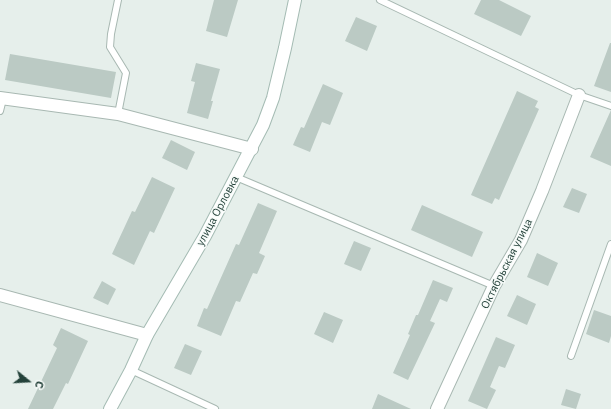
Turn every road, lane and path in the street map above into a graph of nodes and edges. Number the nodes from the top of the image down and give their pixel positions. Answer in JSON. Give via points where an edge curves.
{"nodes":[{"id":1,"x":118,"y":0,"type":"edge"},
{"id":2,"x":295,"y":0,"type":"edge"},
{"id":3,"x":380,"y":0,"type":"edge"},
{"id":4,"x":579,"y":95,"type":"junction"},
{"id":5,"x":2,"y":99,"type":"edge"},
{"id":6,"x":611,"y":106,"type":"edge"},
{"id":7,"x":0,"y":111,"type":"edge"},
{"id":8,"x":118,"y":114,"type":"junction"},
{"id":9,"x":252,"y":149,"type":"junction"},
{"id":10,"x":236,"y":176,"type":"junction"},
{"id":11,"x":611,"y":244,"type":"edge"},
{"id":12,"x":494,"y":286,"type":"junction"},
{"id":13,"x":0,"y":295,"type":"edge"},
{"id":14,"x":147,"y":336,"type":"junction"},
{"id":15,"x":570,"y":356,"type":"dead end"},
{"id":16,"x":131,"y":370,"type":"junction"},
{"id":17,"x":110,"y":409,"type":"edge"},
{"id":18,"x":215,"y":409,"type":"edge"},
{"id":19,"x":437,"y":409,"type":"edge"}],
"edges":[{"from":1,"to":8,"type":"lane","via":[[110,47],[126,73]]},
{"from":2,"to":9,"type":"street","name":"улица Орловка","via":[[273,98]]},
{"from":3,"to":4,"type":"lane"},
{"from":4,"to":6,"type":"lane"},
{"from":4,"to":12,"type":"street","name":"Октябрьская улица","via":[[521,240]]},
{"from":5,"to":7,"type":"lane"},
{"from":5,"to":8,"type":"street"},
{"from":8,"to":9,"type":"street"},
{"from":9,"to":10,"type":"street","name":"улица Орловка"},
{"from":10,"to":12,"type":"lane"},
{"from":10,"to":14,"type":"street","name":"улица Орловка","via":[[205,236]]},
{"from":11,"to":15,"type":"lane"},
{"from":12,"to":19,"type":"street","name":"Октябрьская улица"},
{"from":13,"to":14,"type":"street"},
{"from":14,"to":16,"type":"street","name":"улица Орловка"},
{"from":16,"to":17,"type":"street","name":"улица Орловка"},
{"from":16,"to":18,"type":"lane"}]}
